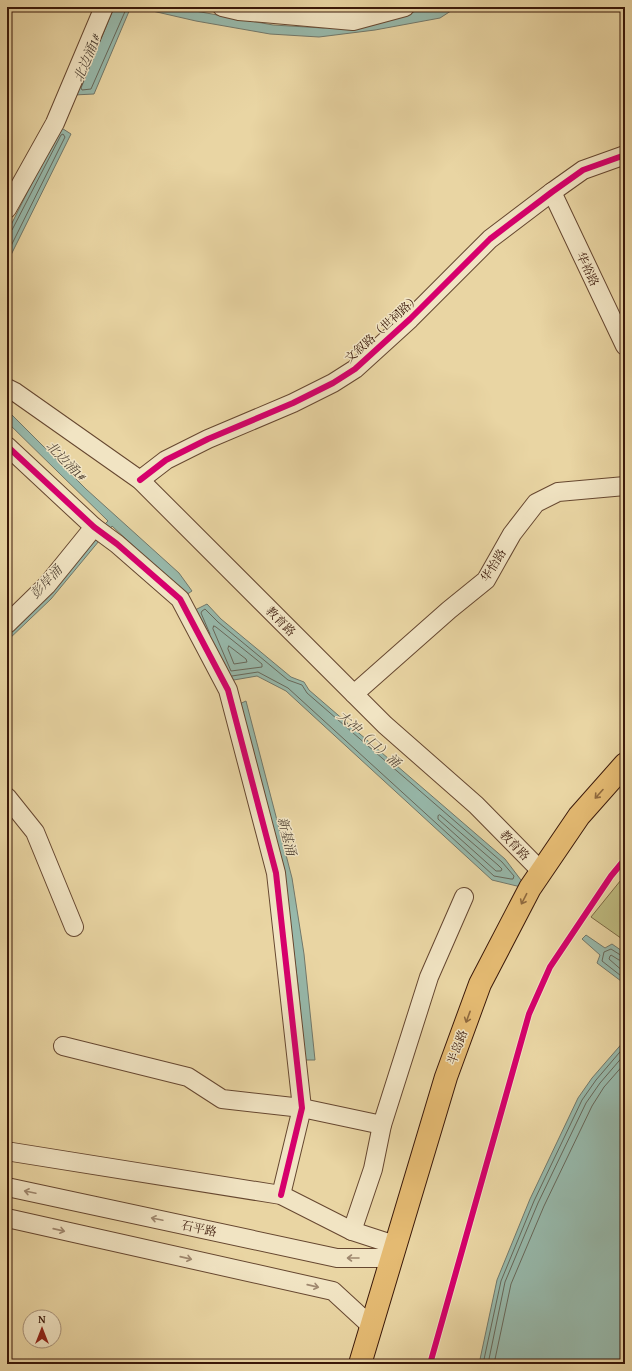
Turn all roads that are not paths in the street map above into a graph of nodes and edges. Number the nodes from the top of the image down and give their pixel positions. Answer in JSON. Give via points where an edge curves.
{"nodes":[{"id":1,"x":104,"y":7,"type":"edge"},
{"id":2,"x":222,"y":7,"type":"edge"},
{"id":3,"x":405,"y":7,"type":"edge"},
{"id":4,"x":625,"y":155,"type":"edge"},
{"id":5,"x":552,"y":192,"type":"junction"},
{"id":6,"x":7,"y":209,"type":"edge"},
{"id":7,"x":625,"y":346,"type":"edge"},
{"id":8,"x":7,"y":388,"type":"edge"},
{"id":9,"x":7,"y":446,"type":"edge"},
{"id":10,"x":140,"y":480,"type":"junction"},
{"id":11,"x":625,"y":486,"type":"edge"},
{"id":12,"x":94,"y":527,"type":"junction"},
{"id":13,"x":7,"y":624,"type":"edge"},
{"id":14,"x":354,"y":694,"type":"junction"},
{"id":15,"x":625,"y":764,"type":"edge"},
{"id":16,"x":625,"y":787,"type":"edge"},
{"id":17,"x":7,"y":797,"type":"edge"},
{"id":18,"x":541,"y":871,"type":"junction"},
{"id":19,"x":464,"y":896,"type":"dead end"},
{"id":20,"x":74,"y":927,"type":"dead end"},
{"id":21,"x":63,"y":1046,"type":"dead end"},
{"id":22,"x":302,"y":1108,"type":"junction"},
{"id":23,"x":382,"y":1125,"type":"junction"},
{"id":24,"x":12,"y":1152,"type":"dead end"},
{"id":25,"x":7,"y":1187,"type":"edge"},
{"id":26,"x":281,"y":1195,"type":"junction"},
{"id":27,"x":7,"y":1218,"type":"edge"},
{"id":28,"x":352,"y":1231,"type":"junction"},
{"id":29,"x":394,"y":1252,"type":"junction"},
{"id":30,"x":371,"y":1326,"type":"junction"},
{"id":31,"x":360,"y":1364,"type":"edge"},
{"id":32,"x":374,"y":1364,"type":"edge"}],
"edges":[{"from":1,"to":6,"type":"street","via":[[55,123]]},
{"from":2,"to":3,"type":"street","via":[[239,11],[353,21]]},
{"from":4,"to":5,"type":"street","name":"文叙路（世祠路）","via":[[584,170]]},
{"from":5,"to":7,"type":"street","name":"华裕路"},
{"from":5,"to":10,"type":"street","name":"文叙路（世祠路）","via":[[490,239],[410,319],[355,369],[294,403],[166,460]]},
{"from":8,"to":10,"type":"street","name":"教育路"},
{"from":9,"to":12,"type":"street"},
{"from":10,"to":14,"type":"street","name":"教育路"},
{"from":11,"to":14,"type":"street","name":"华怡路","via":[[558,492],[536,503],[512,534],[486,580]]},
{"from":12,"to":13,"type":"street","via":[[47,586]]},
{"from":12,"to":22,"type":"street","via":[[180,599],[228,690],[276,873]]},
{"from":14,"to":18,"type":"street","name":"教育路","via":[[385,725],[476,805]]},
{"from":15,"to":18,"type":"main road","name":"半岛路","one_way":true,"via":[[579,816]]},
{"from":16,"to":32,"type":"main road","name":"半岛路","via":[[591,825],[542,896],[494,990],[460,1082]]},
{"from":17,"to":20,"type":"street","via":[[35,832]]},
{"from":18,"to":29,"type":"main road","name":"半岛路","one_way":true,"via":[[480,984],[446,1077]]},
{"from":19,"to":23,"type":"street","via":[[429,978]]},
{"from":21,"to":22,"type":"street","via":[[188,1077],[222,1099]]},
{"from":22,"to":23,"type":"street"},
{"from":22,"to":26,"type":"street"},
{"from":23,"to":28,"type":"street","via":[[373,1168]]},
{"from":24,"to":26,"type":"street"},
{"from":29,"to":25,"type":"street","name":"石平路","one_way":true,"via":[[337,1258]]},
{"from":26,"to":28,"type":"street"},
{"from":27,"to":30,"type":"street","one_way":true,"via":[[333,1291]]},
{"from":28,"to":29,"type":"street"},
{"from":29,"to":30,"type":"main road","name":"半岛路"},
{"from":30,"to":31,"type":"main road","name":"半岛路"}]}
